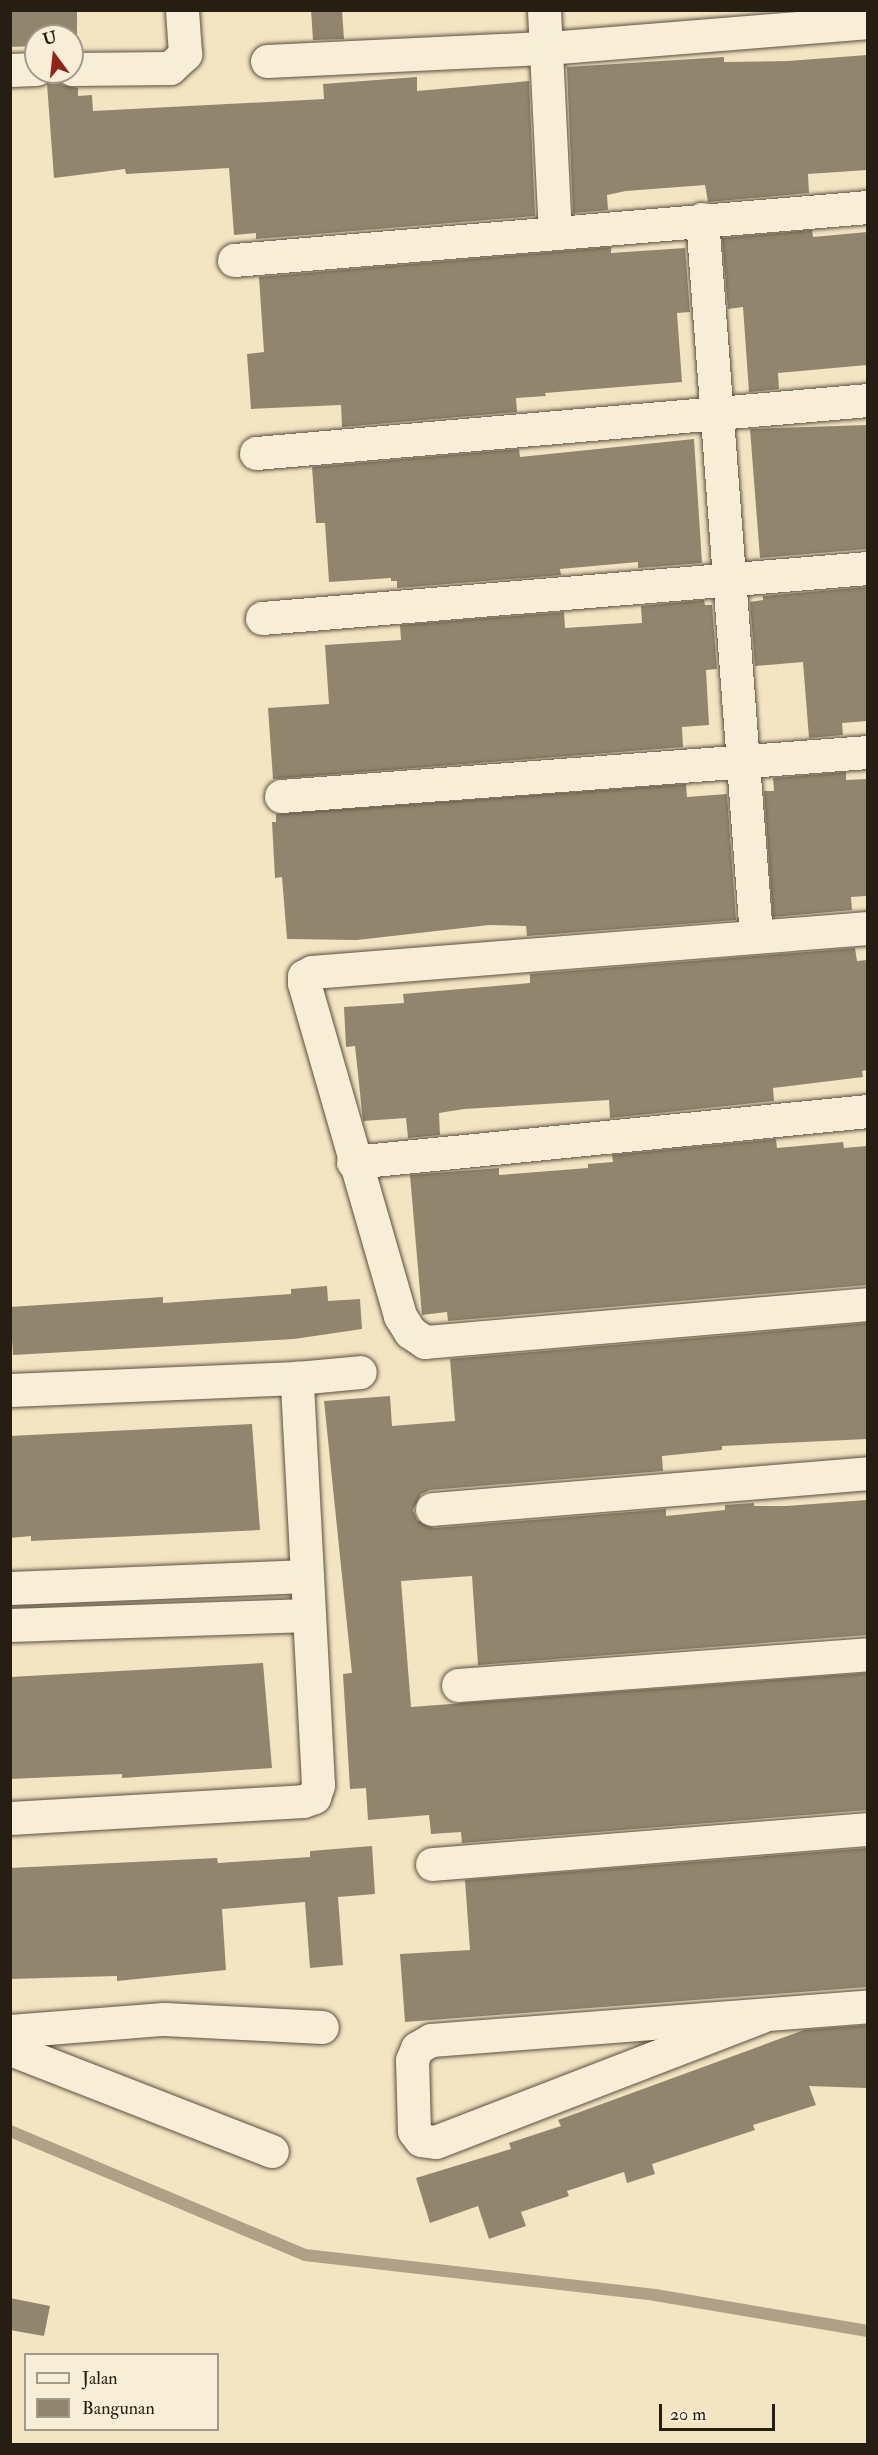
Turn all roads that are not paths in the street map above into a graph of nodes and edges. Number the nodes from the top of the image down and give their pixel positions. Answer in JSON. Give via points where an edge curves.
{"nodes":[{"id":1,"x":182,"y":10,"type":"edge"},
{"id":2,"x":544,"y":10,"type":"edge"},
{"id":3,"x":867,"y":22,"type":"edge"},
{"id":4,"x":548,"y":48,"type":"junction"},
{"id":5,"x":267,"y":62,"type":"dead end"},
{"id":6,"x":84,"y":69,"type":"edge"},
{"id":7,"x":867,"y":207,"type":"edge"},
{"id":8,"x":702,"y":219,"type":"junction"},
{"id":9,"x":555,"y":231,"type":"junction"},
{"id":10,"x":234,"y":260,"type":"dead end"},
{"id":11,"x":867,"y":400,"type":"edge"},
{"id":12,"x":718,"y":413,"type":"junction"},
{"id":13,"x":256,"y":453,"type":"dead end"},
{"id":14,"x":867,"y":568,"type":"edge"},
{"id":15,"x":727,"y":580,"type":"junction"},
{"id":16,"x":262,"y":618,"type":"dead end"},
{"id":17,"x":867,"y":752,"type":"edge"},
{"id":18,"x":743,"y":762,"type":"junction"},
{"id":19,"x":281,"y":796,"type":"dead end"},
{"id":20,"x":867,"y":928,"type":"edge"},
{"id":21,"x":756,"y":935,"type":"junction"},
{"id":22,"x":867,"y":1111,"type":"edge"},
{"id":23,"x":353,"y":1162,"type":"junction"},
{"id":24,"x":867,"y":1304,"type":"edge"},
{"id":25,"x":360,"y":1372,"type":"dead end"},
{"id":26,"x":297,"y":1378,"type":"junction"},
{"id":27,"x":10,"y":1390,"type":"edge"},
{"id":28,"x":867,"y":1473,"type":"edge"},
{"id":29,"x":432,"y":1509,"type":"dead end"},
{"id":30,"x":307,"y":1576,"type":"junction"},
{"id":31,"x":10,"y":1588,"type":"edge"},
{"id":32,"x":309,"y":1615,"type":"junction"},
{"id":33,"x":10,"y":1625,"type":"edge"},
{"id":34,"x":867,"y":1654,"type":"edge"},
{"id":35,"x":458,"y":1685,"type":"dead end"},
{"id":36,"x":10,"y":1818,"type":"edge"},
{"id":37,"x":867,"y":1829,"type":"edge"},
{"id":38,"x":432,"y":1864,"type":"dead end"},
{"id":39,"x":867,"y":2006,"type":"edge"},
{"id":40,"x":762,"y":2016,"type":"junction"},
{"id":41,"x":322,"y":2027,"type":"dead end"},
{"id":42,"x":10,"y":2031,"type":"edge"},
{"id":43,"x":10,"y":2049,"type":"edge"},
{"id":44,"x":272,"y":2151,"type":"dead end"}],
"edges":[{"from":1,"to":6,"type":"street","via":[[185,54],[170,68]]},
{"from":2,"to":4,"type":"street"},
{"from":3,"to":4,"type":"street"},
{"from":4,"to":5,"type":"street"},
{"from":4,"to":9,"type":"street"},
{"from":7,"to":8,"type":"street"},
{"from":8,"to":9,"type":"street"},
{"from":8,"to":12,"type":"street"},
{"from":9,"to":10,"type":"street"},
{"from":11,"to":12,"type":"street"},
{"from":12,"to":13,"type":"street"},
{"from":12,"to":15,"type":"street"},
{"from":14,"to":15,"type":"street"},
{"from":15,"to":16,"type":"street"},
{"from":15,"to":18,"type":"street"},
{"from":17,"to":18,"type":"street"},
{"from":18,"to":19,"type":"street"},
{"from":18,"to":21,"type":"street"},
{"from":20,"to":21,"type":"street"},
{"from":21,"to":23,"type":"street","via":[[312,972],[304,976]]},
{"from":22,"to":23,"type":"street"},
{"from":23,"to":24,"type":"street","via":[[400,1316],[410,1332],[425,1342]]},
{"from":25,"to":26,"type":"street"},
{"from":26,"to":27,"type":"street"},
{"from":26,"to":30,"type":"street"},
{"from":28,"to":29,"type":"street"},
{"from":30,"to":31,"type":"street"},
{"from":30,"to":32,"type":"street"},
{"from":32,"to":33,"type":"street"},
{"from":32,"to":36,"type":"street","via":[[318,1785],[314,1797],[303,1801]]},
{"from":34,"to":35,"type":"street"},
{"from":37,"to":38,"type":"street"},
{"from":39,"to":40,"type":"street"},
{"from":40,"to":40,"type":"street","via":[[431,2040],[417,2048],[412,2060],[414,2130],[421,2140],[435,2142]]},
{"from":41,"to":42,"type":"street","via":[[164,2019]]},
{"from":43,"to":44,"type":"street"}]}
